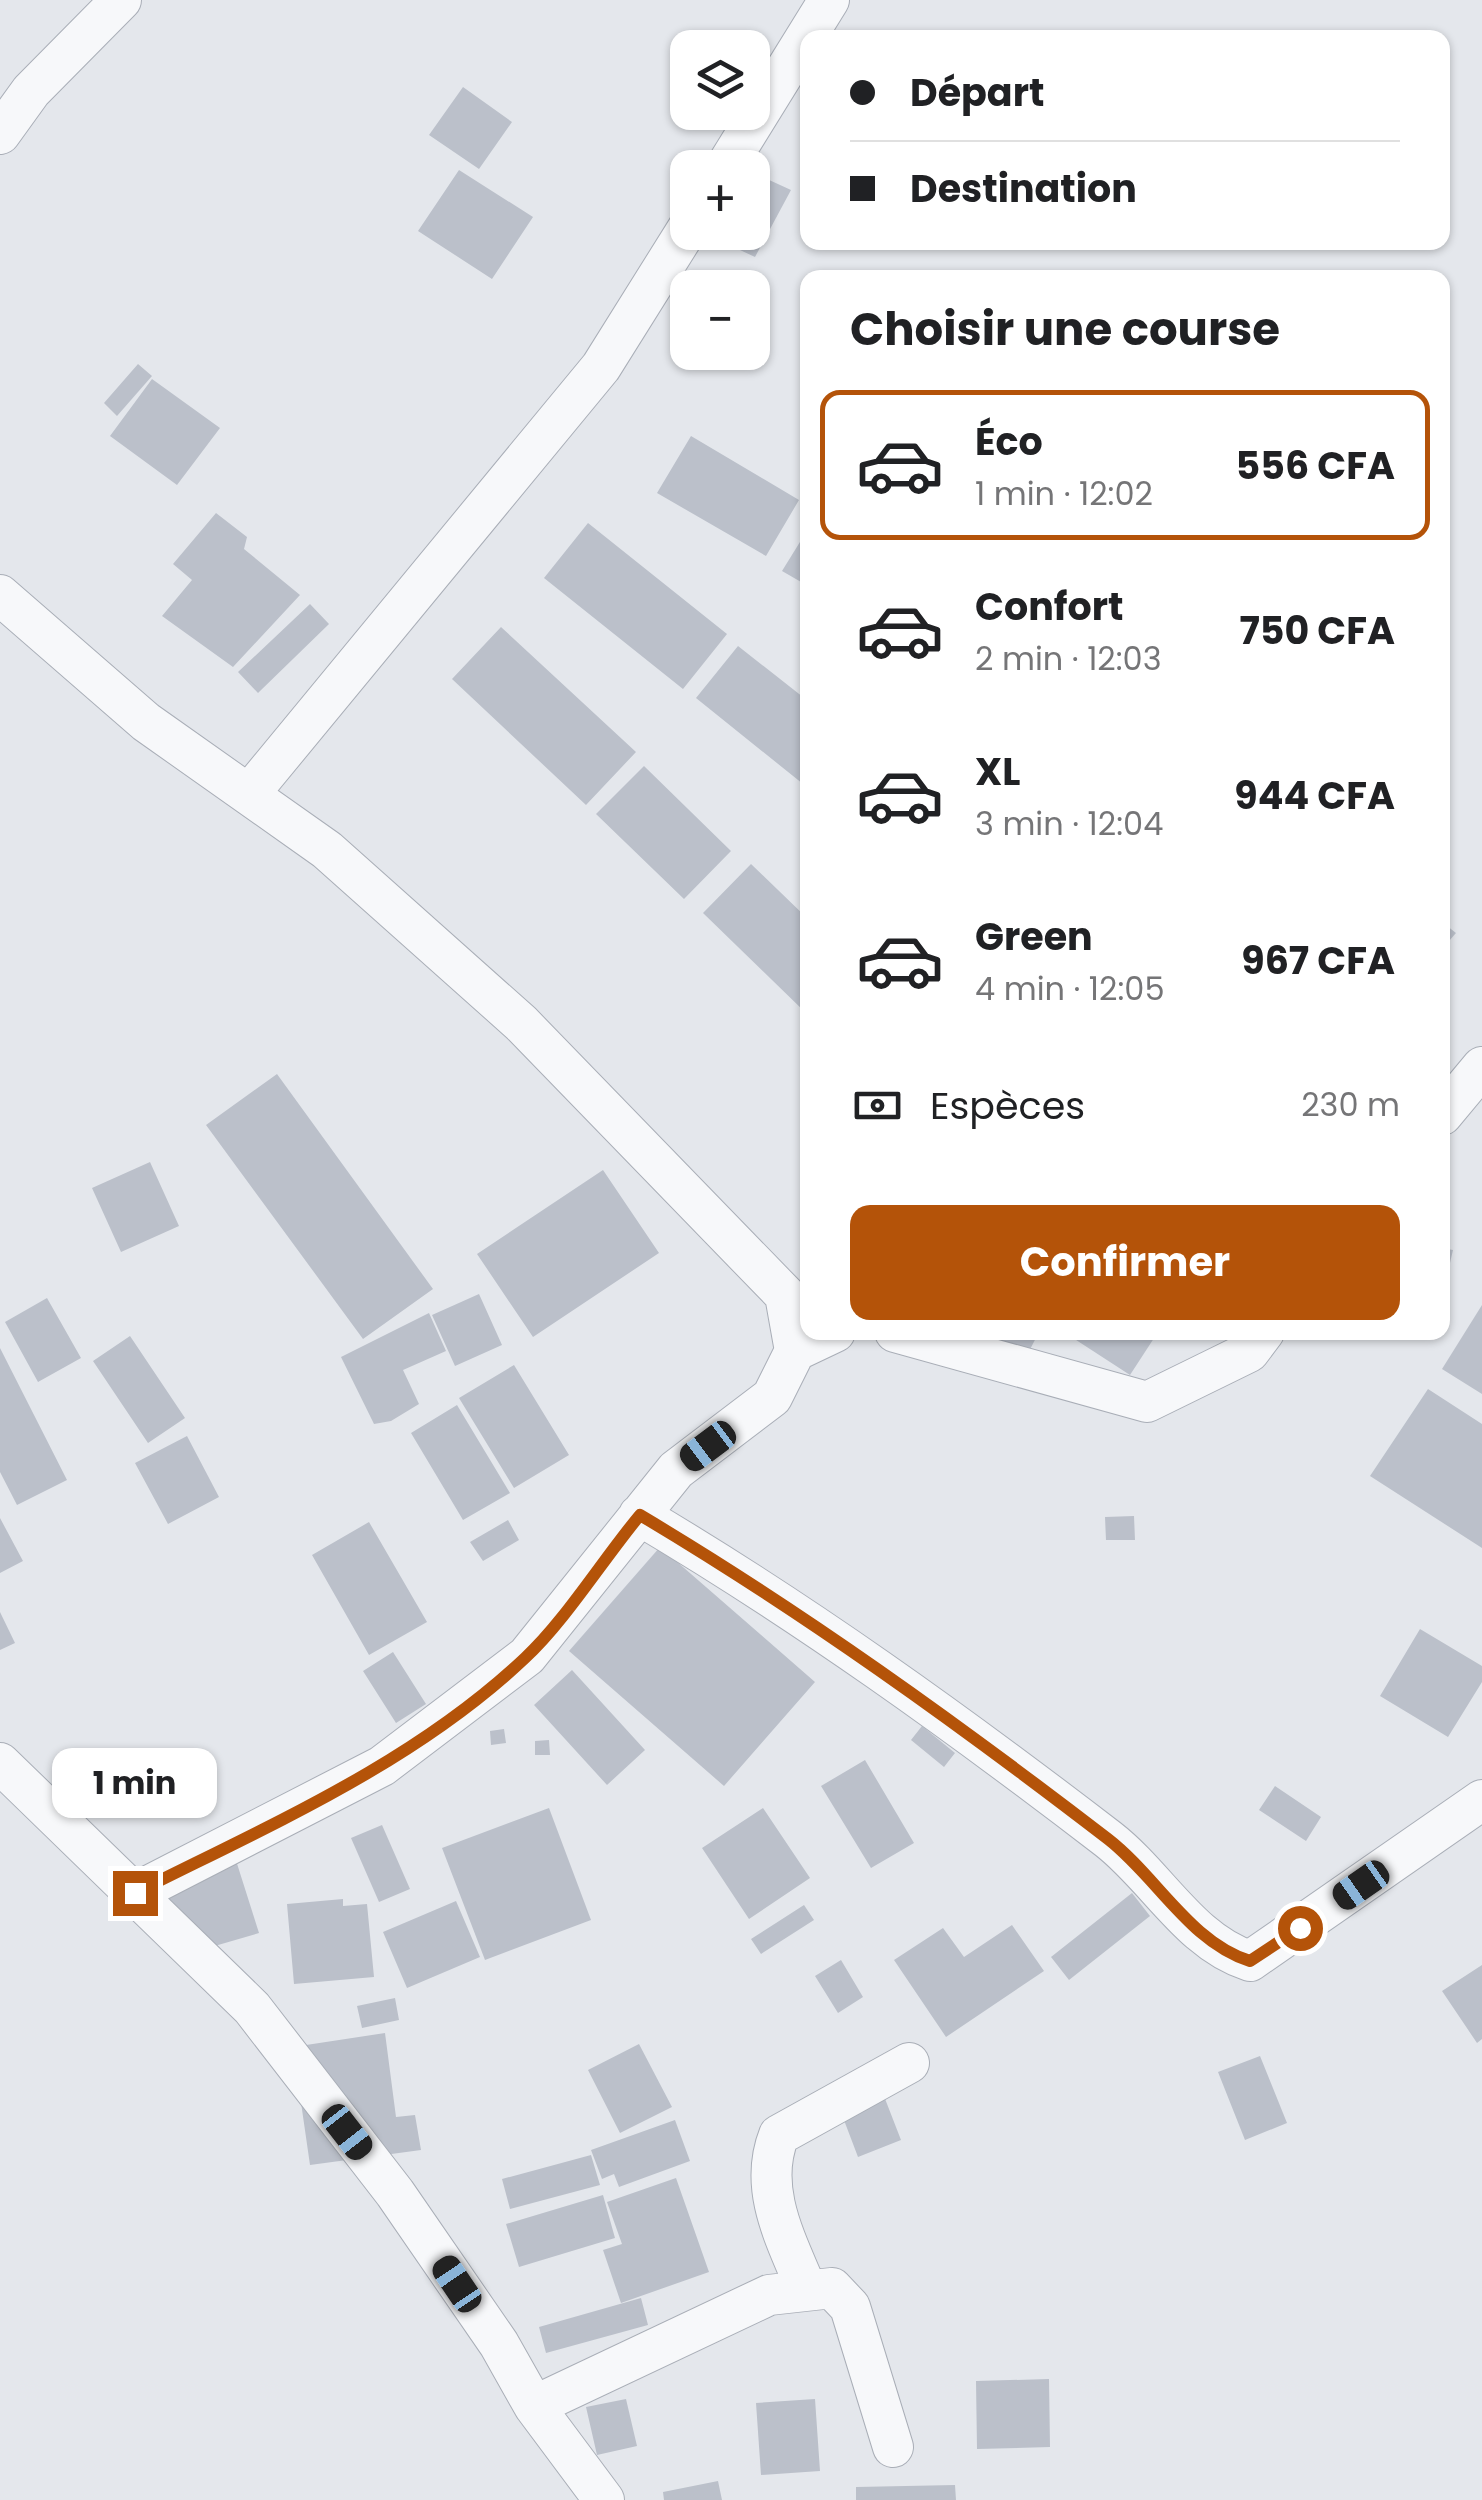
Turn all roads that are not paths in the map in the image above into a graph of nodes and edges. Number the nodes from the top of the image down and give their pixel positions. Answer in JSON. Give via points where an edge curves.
{"nodes":[{"id":1,"x":121,"y":0,"type":"edge"},
{"id":2,"x":829,"y":0,"type":"edge"},
{"id":3,"x":810,"y":30,"type":"edge"},
{"id":4,"x":800,"y":47,"type":"edge"},
{"id":5,"x":0,"y":134,"type":"edge"},
{"id":6,"x":736,"y":150,"type":"edge"},
{"id":7,"x":674,"y":250,"type":"edge"},
{"id":8,"x":0,"y":594,"type":"edge"},
{"id":9,"x":248,"y":794,"type":"junction"},
{"id":10,"x":1482,"y":1067,"type":"edge"},
{"id":11,"x":1450,"y":1105,"type":"edge"},
{"id":12,"x":819,"y":1340,"type":"edge"},
{"id":13,"x":924,"y":1340,"type":"edge"},
{"id":14,"x":1258,"y":1340,"type":"edge"},
{"id":15,"x":795,"y":1351,"type":"junction"},
{"id":16,"x":640,"y":1515,"type":"junction"},
{"id":17,"x":0,"y":1763,"type":"edge"},
{"id":18,"x":1482,"y":1800,"type":"edge"},
{"id":19,"x":135,"y":1893,"type":"junction"},
{"id":20,"x":909,"y":2063,"type":"dead end"},
{"id":21,"x":806,"y":2288,"type":"junction"},
{"id":22,"x":534,"y":2406,"type":"junction"},
{"id":23,"x":893,"y":2447,"type":"dead end"},
{"id":24,"x":604,"y":2500,"type":"edge"}],
"edges":[{"from":1,"to":5,"type":"street","via":[[31,91]]},
{"from":2,"to":3,"type":"street"},
{"from":4,"to":6,"type":"street"},
{"from":7,"to":9,"type":"street","via":[[601,367]]},
{"from":8,"to":9,"type":"street","via":[[146,722]]},
{"from":9,"to":15,"type":"street","via":[[327,850],[521,1023],[785,1296]]},
{"from":10,"to":11,"type":"street"},
{"from":12,"to":15,"type":"street"},
{"from":13,"to":14,"type":"street","via":[[1147,1402],[1248,1352]]},
{"from":15,"to":16,"type":"street","via":[[772,1397],[676,1470]]},
{"from":16,"to":18,"type":"street","via":[[768,1592],[961,1728],[1113,1843],[1222,1952],[1250,1961]]},
{"from":16,"to":19,"type":"street","via":[[528,1656],[447,1721],[382,1766]]},
{"from":17,"to":19,"type":"street"},
{"from":19,"to":22,"type":"street","via":[[264,2024],[395,2193]]},
{"from":20,"to":21,"type":"street","via":[[779,2135],[769,2159],[774,2209]]},
{"from":21,"to":22,"type":"street","via":[[769,2295]]},
{"from":21,"to":23,"type":"street","via":[[832,2288],[850,2307]]},
{"from":22,"to":24,"type":"street"}]}
